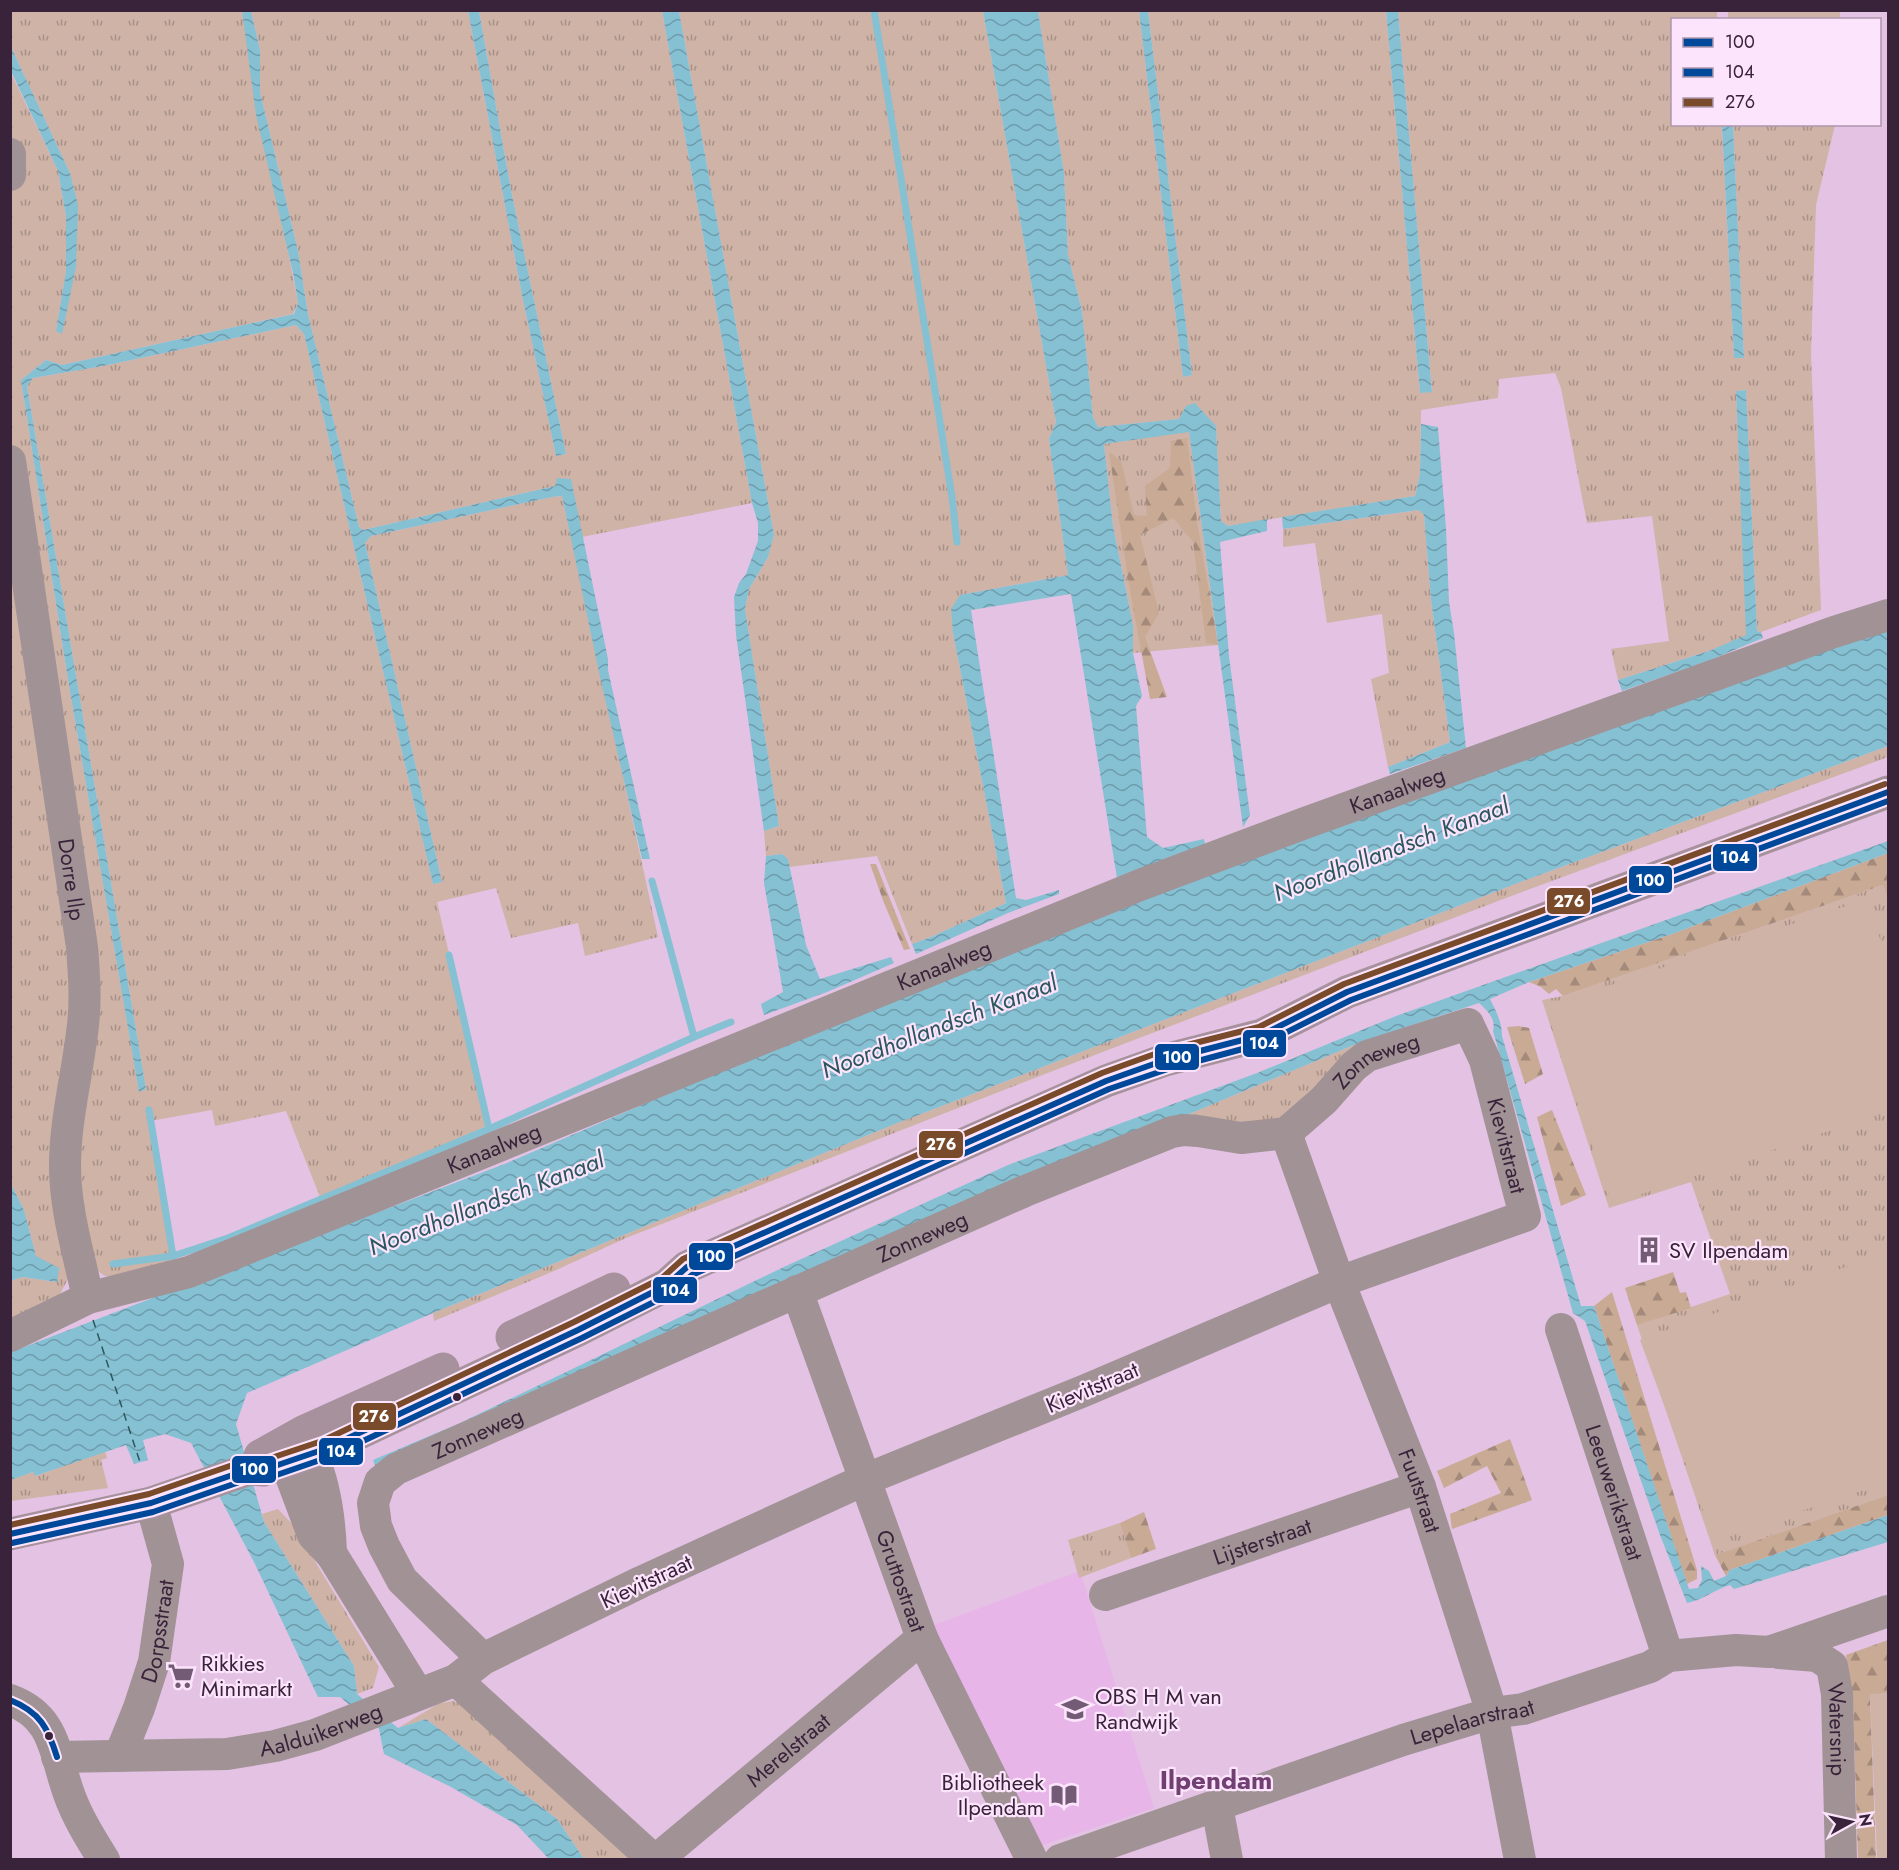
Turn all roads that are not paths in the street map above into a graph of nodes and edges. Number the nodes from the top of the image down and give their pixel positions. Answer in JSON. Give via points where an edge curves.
{"nodes":[{"id":1,"x":10,"y":154,"type":"edge"},
{"id":2,"x":10,"y":175,"type":"edge"},
{"id":3,"x":10,"y":461,"type":"edge"},
{"id":4,"x":1888,"y":615,"type":"edge"},
{"id":5,"x":1888,"y":792,"type":"edge"},
{"id":6,"x":1468,"y":1024,"type":"joint"},
{"id":7,"x":1286,"y":1133,"type":"junction"},
{"id":8,"x":1339,"y":1282,"type":"junction"},
{"id":9,"x":797,"y":1291,"type":"junction"},
{"id":10,"x":88,"y":1298,"type":"junction"},
{"id":11,"x":1561,"y":1329,"type":"dead end"},
{"id":12,"x":10,"y":1336,"type":"edge"},
{"id":13,"x":291,"y":1456,"type":"junction"},
{"id":14,"x":864,"y":1480,"type":"junction"},
{"id":15,"x":1420,"y":1487,"type":"junction"},
{"id":16,"x":151,"y":1503,"type":"junction"},
{"id":17,"x":10,"y":1534,"type":"edge"},
{"id":18,"x":1105,"y":1595,"type":"dead end"},
{"id":19,"x":1888,"y":1611,"type":"edge"},
{"id":20,"x":922,"y":1638,"type":"junction"},
{"id":21,"x":1769,"y":1652,"type":"junction"},
{"id":22,"x":1668,"y":1656,"type":"junction"},
{"id":23,"x":483,"y":1659,"type":"junction"},
{"id":24,"x":456,"y":1680,"type":"junction"},
{"id":25,"x":10,"y":1700,"type":"edge"},
{"id":26,"x":405,"y":1700,"type":"junction"},
{"id":27,"x":1492,"y":1713,"type":"junction"},
{"id":28,"x":120,"y":1755,"type":"junction"},
{"id":29,"x":57,"y":1756,"type":"junction"},
{"id":30,"x":1217,"y":1806,"type":"junction"},
{"id":31,"x":104,"y":1860,"type":"edge"},
{"id":32,"x":655,"y":1860,"type":"edge"},
{"id":33,"x":1032,"y":1860,"type":"edge"},
{"id":34,"x":1060,"y":1860,"type":"edge"},
{"id":35,"x":1227,"y":1860,"type":"edge"},
{"id":36,"x":1520,"y":1860,"type":"edge"},
{"id":37,"x":1842,"y":1860,"type":"edge"}],
"edges":[{"from":1,"to":2,"type":"street"},
{"from":3,"to":10,"type":"street","name":"Dorre Ilp","via":[[82,947],[83,1024],[65,1169]]},
{"from":4,"to":10,"type":"street","name":"Kanaalweg","via":[[1848,626],[1128,890],[189,1272]]},
{"from":5,"to":13,"type":"main road","via":[[1347,992],[1262,1035],[1165,1060],[1115,1078],[687,1267],[660,1269],[569,1309],[305,1431]]},
{"from":6,"to":7,"type":"street","name":"Zonneweg","via":[[1367,1056]]},
{"from":6,"to":8,"type":"street","name":"Kievitstraat","via":[[1485,1060],[1525,1216]]},
{"from":7,"to":8,"type":"street","name":"Fuutstraat"},
{"from":7,"to":9,"type":"street","name":"Zonneweg","via":[[1241,1138],[1172,1132],[1025,1191]]},
{"from":8,"to":14,"type":"street","name":"Kievitstraat"},
{"from":8,"to":15,"type":"street","name":"Fuutstraat"},
{"from":9,"to":14,"type":"street","name":"Gruttostraat"},
{"from":9,"to":23,"type":"street","name":"Zonneweg","via":[[407,1463],[380,1482],[373,1503],[376,1526],[389,1558],[402,1580]]},
{"from":10,"to":12,"type":"street","name":"Kanaalweg"},
{"from":11,"to":22,"type":"street","name":"Leeuwerikstraat"},
{"from":13,"to":16,"type":"main road","via":[[254,1459],[250,1469]]},
{"from":13,"to":26,"type":"street","via":[[313,1535],[332,1555]]},
{"from":14,"to":20,"type":"street","name":"Gruttostraat"},
{"from":14,"to":23,"type":"street","name":"Kievitstraat"},
{"from":15,"to":18,"type":"street","name":"Lijsterstraat"},
{"from":15,"to":27,"type":"street","name":"Fuutstraat"},
{"from":16,"to":17,"type":"main road"},
{"from":16,"to":28,"type":"street","name":"Dorpsstraat","via":[[168,1564],[153,1662]]},
{"from":19,"to":21,"type":"street","name":"Lepelaarstraat"},
{"from":20,"to":32,"type":"street","name":"Merelstraat"},
{"from":20,"to":33,"type":"street","name":"Gruttostraat"},
{"from":21,"to":22,"type":"street","name":"Lepelaarstraat","via":[[1736,1650]]},
{"from":21,"to":37,"type":"street","name":"Watersnip","via":[[1817,1656],[1832,1666],[1838,1694]]},
{"from":22,"to":27,"type":"street","name":"Lepelaarstraat","via":[[1650,1666],[1523,1709]]},
{"from":23,"to":24,"type":"street"},
{"from":24,"to":26,"type":"street"},
{"from":24,"to":32,"type":"street","name":"Merelstraat"},
{"from":25,"to":29,"type":"street","via":[[38,1715]]},
{"from":26,"to":28,"type":"street","name":"Aalduikerweg","via":[[275,1746],[187,1755]]},
{"from":27,"to":30,"type":"street","name":"Lepelaarstraat"},
{"from":27,"to":36,"type":"street","name":"Fuutstraat"},
{"from":28,"to":29,"type":"street","name":"Aalduikerweg"},
{"from":29,"to":31,"type":"street","via":[[75,1808]]},
{"from":30,"to":34,"type":"street","name":"Lepelaarstraat"},
{"from":30,"to":35,"type":"street"}]}
